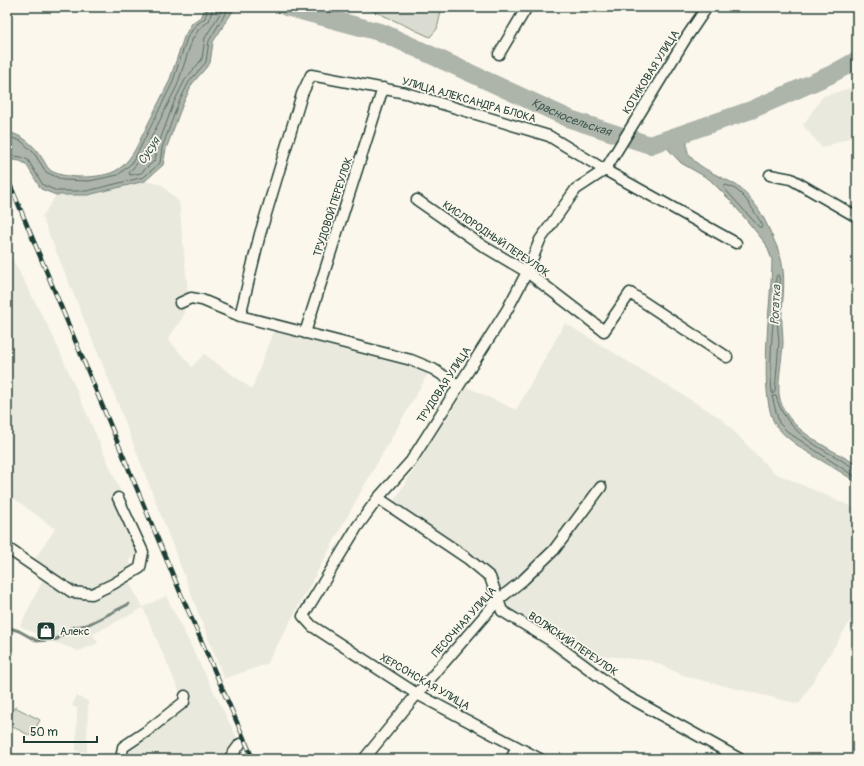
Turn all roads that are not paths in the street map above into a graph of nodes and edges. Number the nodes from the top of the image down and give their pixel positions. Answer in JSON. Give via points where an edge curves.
{"nodes":[{"id":1,"x":527,"y":7,"type":"edge"},
{"id":2,"x":707,"y":7,"type":"edge"},
{"id":3,"x":499,"y":54,"type":"dead end"},
{"id":4,"x":383,"y":88,"type":"junction"},
{"id":5,"x":605,"y":170,"type":"junction"},
{"id":6,"x":770,"y":175,"type":"dead end"},
{"id":7,"x":417,"y":200,"type":"dead end"},
{"id":8,"x":857,"y":217,"type":"edge"},
{"id":9,"x":736,"y":243,"type":"dead end"},
{"id":10,"x":527,"y":272,"type":"junction"},
{"id":11,"x":180,"y":303,"type":"dead end"},
{"id":12,"x":240,"y":316,"type":"junction"},
{"id":13,"x":305,"y":333,"type":"junction"},
{"id":14,"x":727,"y":357,"type":"dead end"},
{"id":15,"x":458,"y":385,"type":"junction"},
{"id":16,"x":601,"y":487,"type":"dead end"},
{"id":17,"x":118,"y":498,"type":"dead end"},
{"id":18,"x":378,"y":498,"type":"junction"},
{"id":19,"x":7,"y":548,"type":"edge"},
{"id":20,"x":498,"y":600,"type":"junction"},
{"id":21,"x":303,"y":616,"type":"joint"},
{"id":22,"x":417,"y":694,"type":"junction"},
{"id":23,"x":185,"y":696,"type":"dead end"},
{"id":24,"x":240,"y":744,"type":"dead end"},
{"id":25,"x":517,"y":747,"type":"junction"},
{"id":26,"x":121,"y":759,"type":"edge"},
{"id":27,"x":229,"y":759,"type":"edge"},
{"id":28,"x":364,"y":759,"type":"edge"},
{"id":29,"x":510,"y":759,"type":"edge"},
{"id":30,"x":540,"y":759,"type":"edge"},
{"id":31,"x":740,"y":759,"type":"edge"}],
"edges":[{"from":1,"to":3,"type":"street"},
{"from":2,"to":5,"type":"street","name":"КОТИКОВАЯ УЛИЦА"},
{"from":4,"to":5,"type":"street","name":"УЛИЦА АЛЕКСАНДРА БЛОКА","via":[[549,136]]},
{"from":4,"to":12,"type":"street","name":"УЛИЦА АЛЕКСАНДРА БЛОКА","via":[[311,75],[302,94],[260,234]]},
{"from":4,"to":13,"type":"street","name":"ТРУДОВОЙ ПЕРЕУЛОК"},
{"from":5,"to":9,"type":"street","name":"УЛИЦА АЛЕКСАНДРА БЛОКА"},
{"from":5,"to":10,"type":"street","name":"ТРУДОВАЯ УЛИЦА","via":[[576,189],[540,240]]},
{"from":6,"to":8,"type":"street","via":[[791,179]]},
{"from":7,"to":10,"type":"street","name":"КИСЛОРОДНЫЙ ПЕРЕУЛОК","via":[[483,246]]},
{"from":10,"to":14,"type":"street","name":"КИСЛОРОДНЫЙ ПЕРЕУЛОК","via":[[604,331],[630,293]]},
{"from":10,"to":15,"type":"street","name":"ТРУДОВАЯ УЛИЦА","via":[[507,310]]},
{"from":11,"to":12,"type":"street","via":[[191,298],[202,300]]},
{"from":12,"to":13,"type":"street"},
{"from":13,"to":15,"type":"street","via":[[411,360],[433,369]]},
{"from":15,"to":18,"type":"street","name":"ТРУДОВАЯ УЛИЦА","via":[[411,461]]},
{"from":16,"to":20,"type":"street","name":"ПЕСОЧНАЯ УЛИЦА","via":[[554,550]]},
{"from":17,"to":19,"type":"street","via":[[143,552],[140,568],[92,594],[72,592]]},
{"from":18,"to":20,"type":"street","name":"ВОЛЖСКИЙ ПЕРЕУЛОК","via":[[467,558],[490,577]]},
{"from":18,"to":21,"type":"street","name":"ТРУДОВАЯ УЛИЦА","via":[[357,527]]},
{"from":20,"to":22,"type":"street","name":"ПЕСОЧНАЯ УЛИЦА"},
{"from":20,"to":31,"type":"street","name":"ВОЛЖСКИЙ ПЕРЕУЛОК","via":[[502,611],[550,640],[623,694]]},
{"from":21,"to":22,"type":"street","name":"ХЕРСОНСКАЯ УЛИЦА","via":[[312,626]]},
{"from":22,"to":25,"type":"street","name":"ХЕРСОНСКАЯ УЛИЦА"},
{"from":22,"to":28,"type":"street","name":"ПЕСОЧНАЯ УЛИЦА"},
{"from":23,"to":26,"type":"street","via":[[184,702],[123,747]]},
{"from":24,"to":27,"type":"street"},
{"from":25,"to":29,"type":"street"},
{"from":25,"to":30,"type":"street","name":"ХЕРСОНСКАЯ УЛИЦА"}]}
